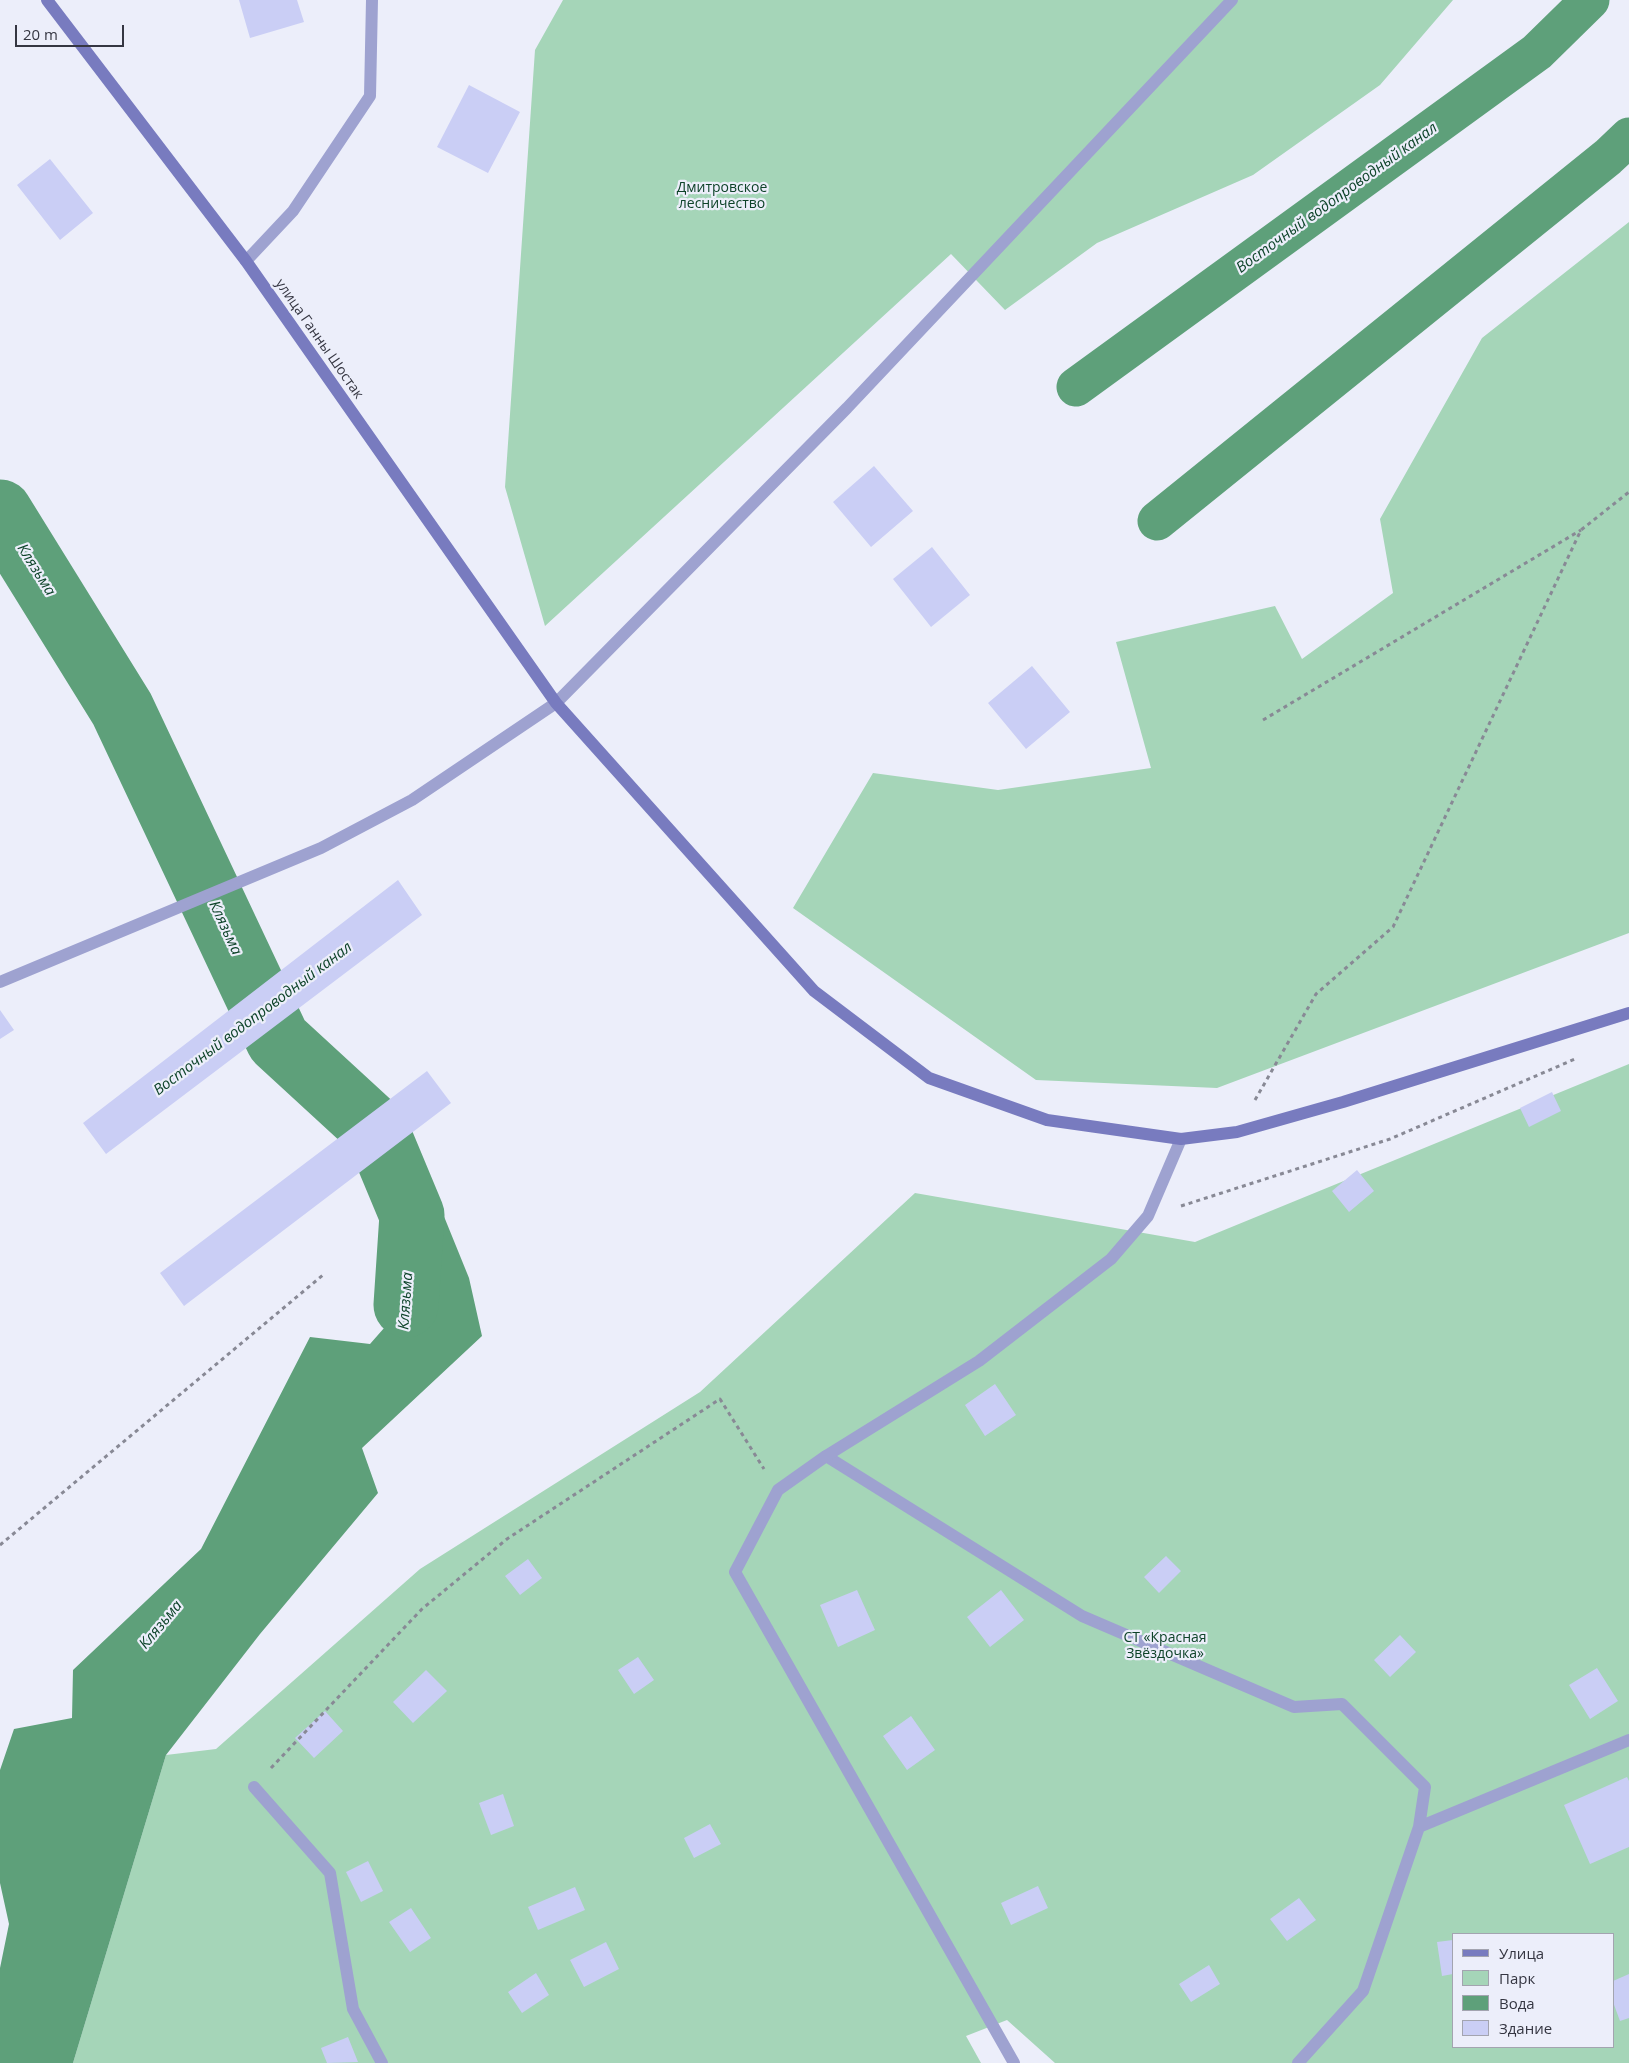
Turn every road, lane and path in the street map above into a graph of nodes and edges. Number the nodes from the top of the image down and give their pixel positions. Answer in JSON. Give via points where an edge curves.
{"nodes":[{"id":1,"x":47,"y":0,"type":"edge"},
{"id":2,"x":372,"y":0,"type":"edge"},
{"id":3,"x":1232,"y":0,"type":"edge"},
{"id":4,"x":246,"y":261,"type":"junction"},
{"id":5,"x":1629,"y":492,"type":"edge"},
{"id":6,"x":1581,"y":530,"type":"junction"},
{"id":7,"x":556,"y":704,"type":"junction"},
{"id":8,"x":1263,"y":720,"type":"dead end"},
{"id":9,"x":0,"y":982,"type":"edge"},
{"id":10,"x":1629,"y":1013,"type":"edge"},
{"id":11,"x":1578,"y":1058,"type":"dead end"},
{"id":12,"x":1237,"y":1132,"type":"junction"},
{"id":13,"x":1181,"y":1139,"type":"junction"},
{"id":14,"x":1148,"y":1216,"type":"junction"},
{"id":15,"x":323,"y":1275,"type":"dead end"},
{"id":16,"x":826,"y":1456,"type":"junction"},
{"id":17,"x":778,"y":1490,"type":"junction"},
{"id":18,"x":0,"y":1545,"type":"edge"},
{"id":19,"x":1629,"y":1740,"type":"edge"},
{"id":20,"x":254,"y":1786,"type":"joint"},
{"id":21,"x":1419,"y":1827,"type":"junction"},
{"id":22,"x":382,"y":2063,"type":"edge"},
{"id":23,"x":1014,"y":2063,"type":"edge"},
{"id":24,"x":1298,"y":2063,"type":"edge"}],
"edges":[{"from":1,"to":4,"type":"main road","name":"улица Ганны Шостак"},
{"from":2,"to":4,"type":"street","via":[[370,96],[293,211]]},
{"from":3,"to":7,"type":"street","via":[[847,408]]},
{"from":4,"to":7,"type":"main road","name":"улица Ганны Шостак"},
{"from":5,"to":6,"type":"path"},
{"from":6,"to":8,"type":"path"},
{"from":6,"to":12,"type":"path","via":[[1393,927],[1316,994]]},
{"from":7,"to":9,"type":"street","via":[[412,800],[322,848]]},
{"from":7,"to":13,"type":"main road","name":"улица Ганны Шостак","via":[[814,991],[929,1078],[1047,1120]]},
{"from":10,"to":12,"type":"main road","name":"улица Ганны Шостак"},
{"from":11,"to":14,"type":"path","via":[[1390,1139]]},
{"from":12,"to":13,"type":"main road","name":"улица Ганны Шостак"},
{"from":13,"to":14,"type":"street"},
{"from":14,"to":16,"type":"street","via":[[1111,1259],[979,1361]]},
{"from":15,"to":18,"type":"path"},
{"from":16,"to":17,"type":"street"},
{"from":16,"to":21,"type":"street","via":[[1082,1616],[1294,1707],[1342,1704],[1425,1787]]},
{"from":17,"to":20,"type":"path","via":[[720,1399],[507,1539],[422,1609]]},
{"from":17,"to":23,"type":"street","via":[[735,1572]]},
{"from":19,"to":21,"type":"street"},
{"from":20,"to":22,"type":"street","via":[[330,1873],[353,2009]]},
{"from":21,"to":24,"type":"street","via":[[1362,1990]]}]}
